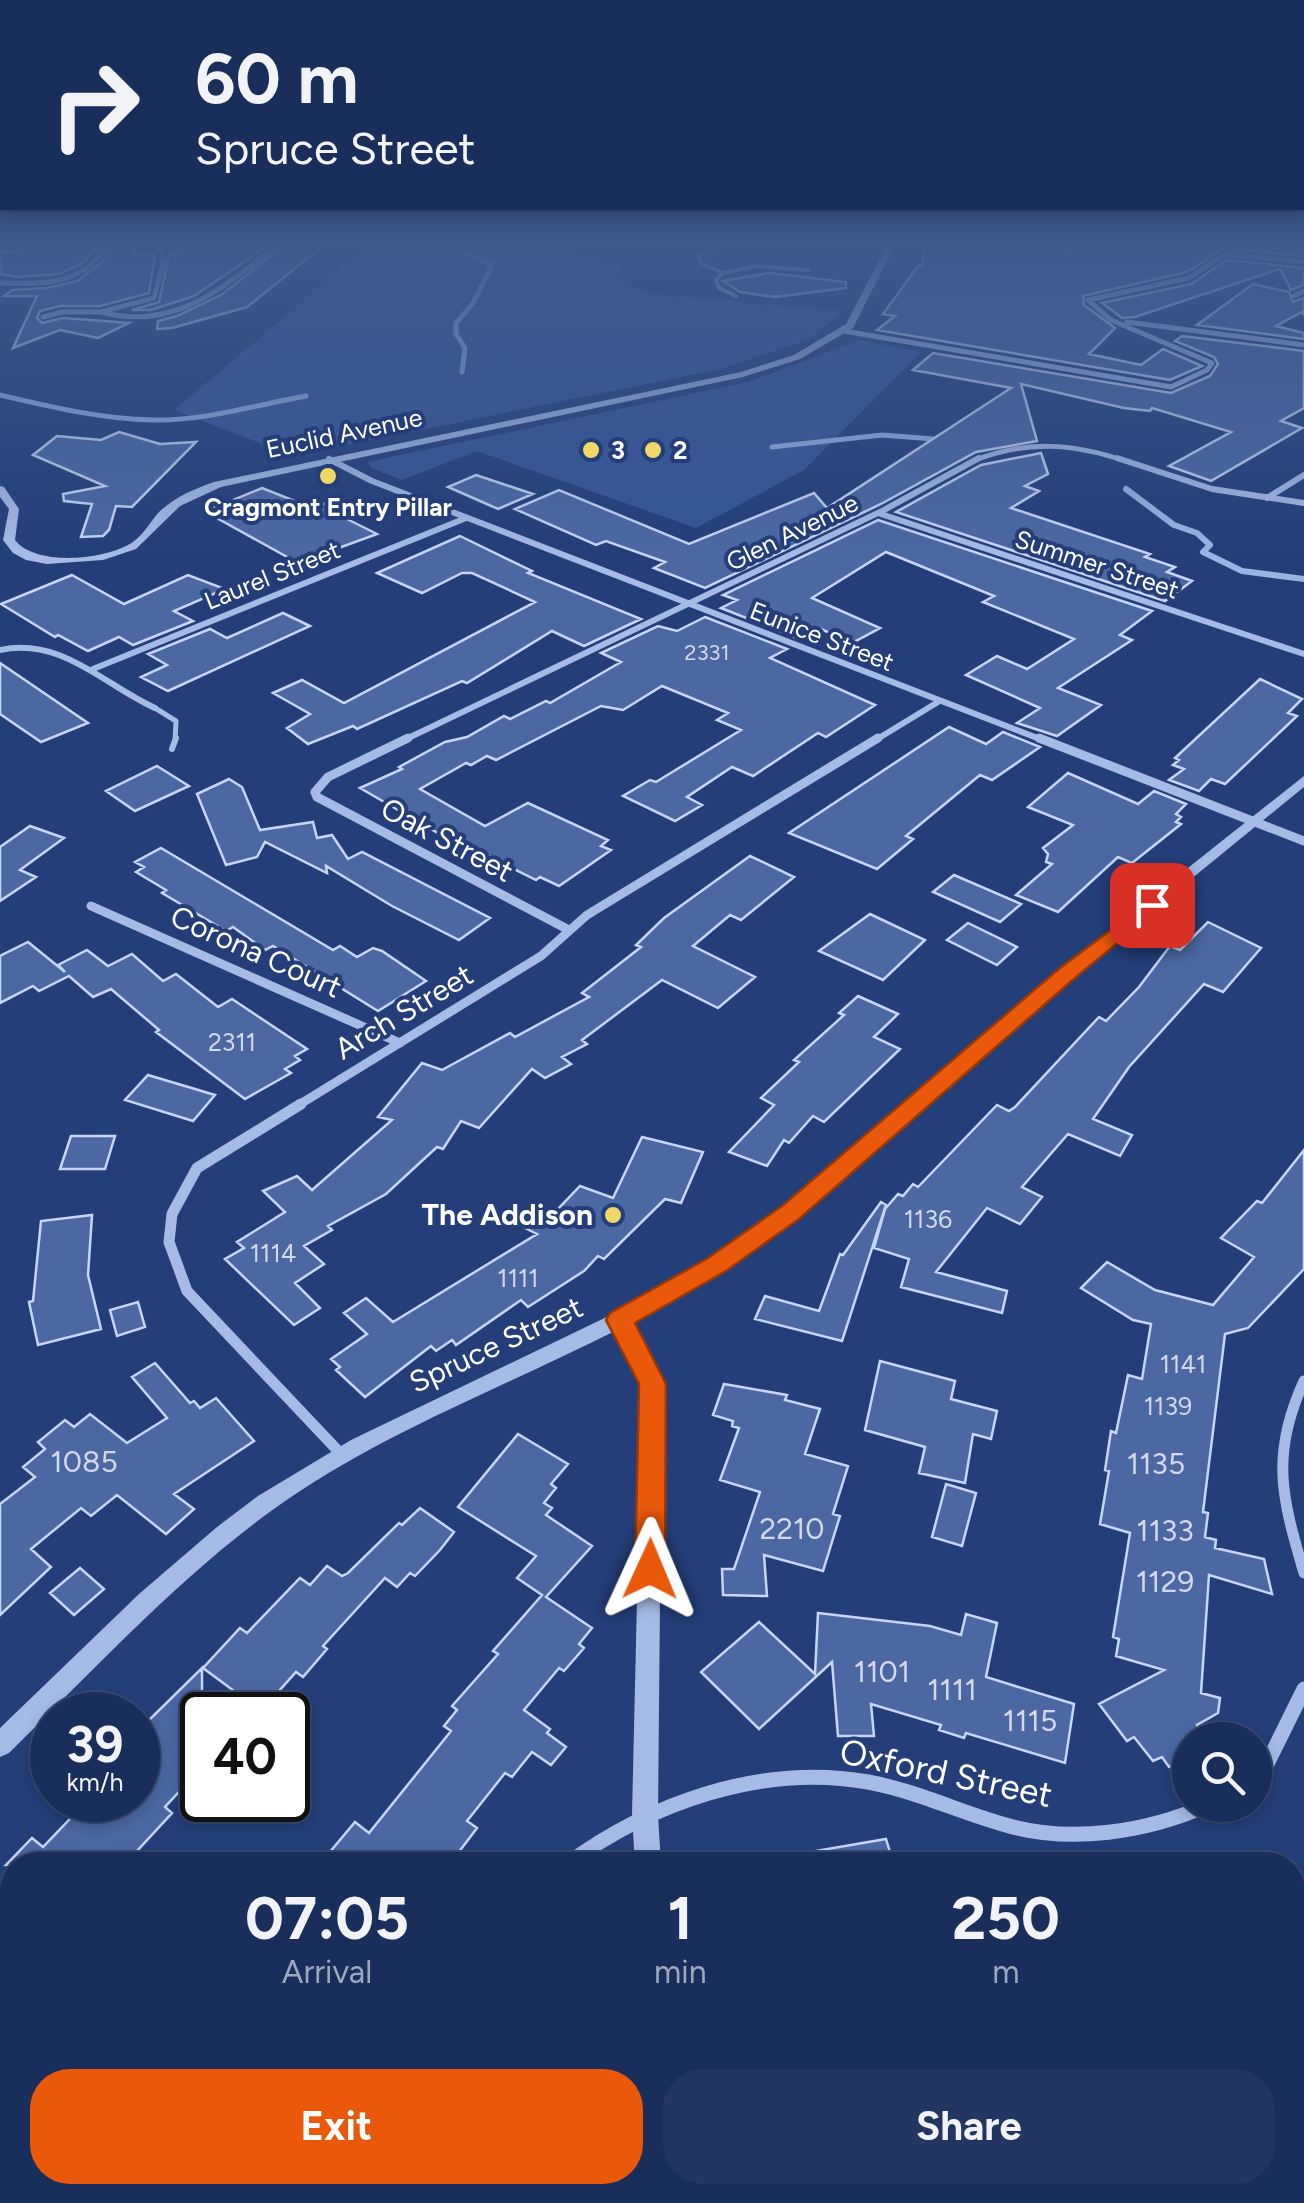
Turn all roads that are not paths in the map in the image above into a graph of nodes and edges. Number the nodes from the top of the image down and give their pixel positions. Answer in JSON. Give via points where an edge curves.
{"nodes":[{"id":1,"x":813,"y":348,"type":"edge"},
{"id":2,"x":938,"y":348,"type":"edge"},
{"id":3,"x":1182,"y":348,"type":"edge"},
{"id":4,"x":329,"y":460,"type":"junction"},
{"id":5,"x":1304,"y":476,"type":"edge"},
{"id":6,"x":0,"y":489,"type":"edge"},
{"id":7,"x":1266,"y":498,"type":"junction"},
{"id":8,"x":1304,"y":503,"type":"edge"},
{"id":9,"x":878,"y":513,"type":"junction"},
{"id":10,"x":466,"y":518,"type":"junction"},
{"id":11,"x":4,"y":535,"type":"edge"},
{"id":12,"x":686,"y":604,"type":"junction"},
{"id":13,"x":3,"y":649,"type":"edge"},
{"id":14,"x":1304,"y":654,"type":"edge"},
{"id":15,"x":93,"y":669,"type":"junction"},
{"id":16,"x":938,"y":702,"type":"junction"},
{"id":17,"x":155,"y":708,"type":"joint"},
{"id":18,"x":172,"y":750,"type":"dead end"},
{"id":19,"x":1304,"y":780,"type":"edge"},
{"id":20,"x":319,"y":784,"type":"joint"},
{"id":21,"x":1254,"y":822,"type":"junction"},
{"id":22,"x":1304,"y":841,"type":"edge"},
{"id":23,"x":91,"y":906,"type":"dead end"},
{"id":24,"x":569,"y":930,"type":"junction"},
{"id":25,"x":400,"y":1044,"type":"junction"},
{"id":26,"x":619,"y":1320,"type":"junction"},
{"id":27,"x":1304,"y":1381,"type":"edge"},
{"id":28,"x":342,"y":1454,"type":"junction"},
{"id":29,"x":1304,"y":1572,"type":"edge"},
{"id":30,"x":1304,"y":1689,"type":"edge"},
{"id":31,"x":0,"y":1745,"type":"edge"},
{"id":32,"x":1272,"y":1754,"type":"edge"},
{"id":33,"x":645,"y":1814,"type":"junction"},
{"id":34,"x":1172,"y":1817,"type":"edge"},
{"id":35,"x":582,"y":1852,"type":"edge"},
{"id":36,"x":647,"y":1852,"type":"edge"}],
"edges":[{"from":1,"to":4,"type":"street","name":"Euclid Avenue","via":[[743,374]]},
{"from":2,"to":3,"type":"street","via":[[1162,388],[1211,366]]},
{"from":4,"to":10,"type":"street","name":"Eunice Street"},
{"from":4,"to":11,"type":"street","name":"Euclid Avenue","via":[[198,492],[135,545],[106,556],[33,559]]},
{"from":5,"to":7,"type":"street"},
{"from":6,"to":11,"type":"street","name":"Euclid Avenue","via":[[14,510]]},
{"from":7,"to":8,"type":"street","name":"Glen Avenue"},
{"from":7,"to":9,"type":"street","name":"Glen Avenue","via":[[1211,489],[1116,456],[1036,444],[989,455]]},
{"from":9,"to":12,"type":"street","name":"Glen Avenue"},
{"from":9,"to":14,"type":"street","name":"Summer Street"},
{"from":10,"to":12,"type":"street","name":"Eunice Street"},
{"from":10,"to":15,"type":"street","name":"Laurel Street"},
{"from":12,"to":16,"type":"street","name":"Eunice Street"},
{"from":12,"to":20,"type":"street","name":"Glen Avenue"},
{"from":13,"to":15,"type":"street","via":[[36,648]]},
{"from":15,"to":17,"type":"street"},
{"from":16,"to":21,"type":"street","name":"Eunice Street"},
{"from":16,"to":24,"type":"street","name":"Arch Street"},
{"from":17,"to":18,"type":"lane","via":[[176,720]]},
{"from":19,"to":21,"type":"street","name":"Spruce Street"},
{"from":20,"to":24,"type":"street","name":"Oak Street","via":[[317,797]]},
{"from":21,"to":22,"type":"street","name":"Eunice Street"},
{"from":21,"to":26,"type":"street","name":"Spruce Street","via":[[1067,973],[814,1194],[717,1264]]},
{"from":23,"to":25,"type":"street","name":"Corona Court"},
{"from":24,"to":25,"type":"street","name":"Arch Street","via":[[541,956]]},
{"from":25,"to":28,"type":"street","name":"Arch Street","via":[[197,1168],[176,1198],[167,1236],[173,1267],[188,1291]]},
{"from":26,"to":28,"type":"street","name":"Spruce Street"},
{"from":26,"to":33,"type":"street","via":[[652,1384]]},
{"from":27,"to":29,"type":"street","via":[[1286,1416],[1278,1483]]},
{"from":28,"to":31,"type":"street","name":"Spruce Street","via":[[229,1530]]},
{"from":30,"to":32,"type":"street"},
{"from":33,"to":34,"type":"street","name":"Oxford Street","via":[[740,1785],[839,1778],[925,1795],[1022,1830],[1126,1832]]},
{"from":33,"to":35,"type":"street","name":"Oxford Street"},
{"from":33,"to":36,"type":"street"}]}
